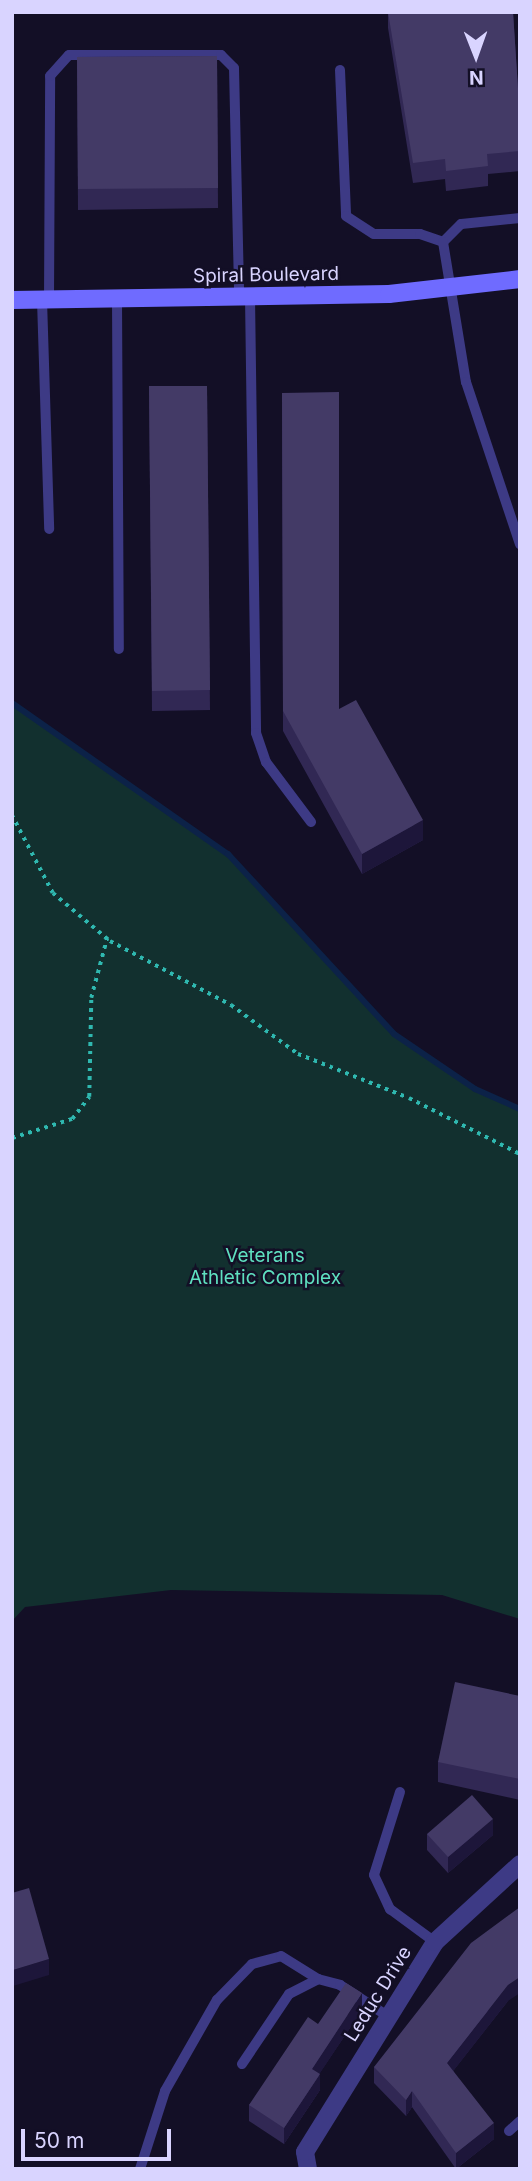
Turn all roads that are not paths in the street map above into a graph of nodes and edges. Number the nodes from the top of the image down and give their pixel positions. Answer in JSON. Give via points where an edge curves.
{"nodes":[{"id":1,"x":340,"y":70,"type":"dead end"},
{"id":2,"x":520,"y":218,"type":"edge"},
{"id":3,"x":443,"y":242,"type":"junction"},
{"id":4,"x":520,"y":279,"type":"edge"},
{"id":5,"x":451,"y":288,"type":"junction"},
{"id":6,"x":244,"y":297,"type":"junction"},
{"id":7,"x":117,"y":299,"type":"junction"},
{"id":8,"x":12,"y":300,"type":"edge"},
{"id":9,"x":46,"y":300,"type":"junction"},
{"id":10,"x":49,"y":529,"type":"dead end"},
{"id":11,"x":520,"y":544,"type":"edge"},
{"id":12,"x":119,"y":649,"type":"dead end"},
{"id":13,"x":311,"y":822,"type":"dead end"},
{"id":14,"x":400,"y":1791,"type":"dead end"},
{"id":15,"x":520,"y":1864,"type":"edge"},
{"id":16,"x":435,"y":1942,"type":"junction"},
{"id":17,"x":318,"y":1979,"type":"junction"},
{"id":18,"x":389,"y":2017,"type":"junction"},
{"id":19,"x":242,"y":2064,"type":"dead end"},
{"id":20,"x":520,"y":2121,"type":"edge"},
{"id":21,"x":509,"y":2131,"type":"dead end"},
{"id":22,"x":139,"y":2169,"type":"edge"},
{"id":23,"x":308,"y":2169,"type":"edge"}],
"edges":[{"from":1,"to":3,"type":"lane","via":[[346,216],[374,234],[420,234]]},
{"from":2,"to":3,"type":"lane","via":[[461,224]]},
{"from":3,"to":5,"type":"lane"},
{"from":4,"to":5,"type":"street","name":"Spiral Boulevard"},
{"from":5,"to":6,"type":"street","name":"Spiral Boulevard"},
{"from":5,"to":11,"type":"lane","via":[[467,382]]},
{"from":6,"to":7,"type":"street","name":"Spiral Boulevard"},
{"from":6,"to":9,"type":"lane","via":[[234,68],[221,55],[69,55],[50,76]]},
{"from":6,"to":13,"type":"lane","via":[[256,733],[266,762]]},
{"from":7,"to":9,"type":"street","name":"Spiral Boulevard"},
{"from":7,"to":12,"type":"lane"},
{"from":8,"to":9,"type":"street","name":"Spiral Boulevard"},
{"from":9,"to":10,"type":"lane"},
{"from":14,"to":16,"type":"lane","via":[[374,1875],[390,1909]]},
{"from":15,"to":16,"type":"street","name":"Leduc Drive"},
{"from":16,"to":18,"type":"street","name":"Leduc Drive"},
{"from":17,"to":18,"type":"lane","via":[[340,1985]]},
{"from":17,"to":19,"type":"lane","via":[[289,1994]]},
{"from":17,"to":22,"type":"lane","via":[[281,1955],[252,1964],[216,2000],[165,2091]]},
{"from":18,"to":23,"type":"street","name":"Leduc Drive","via":[[305,2152]]},
{"from":20,"to":21,"type":"lane"}]}
